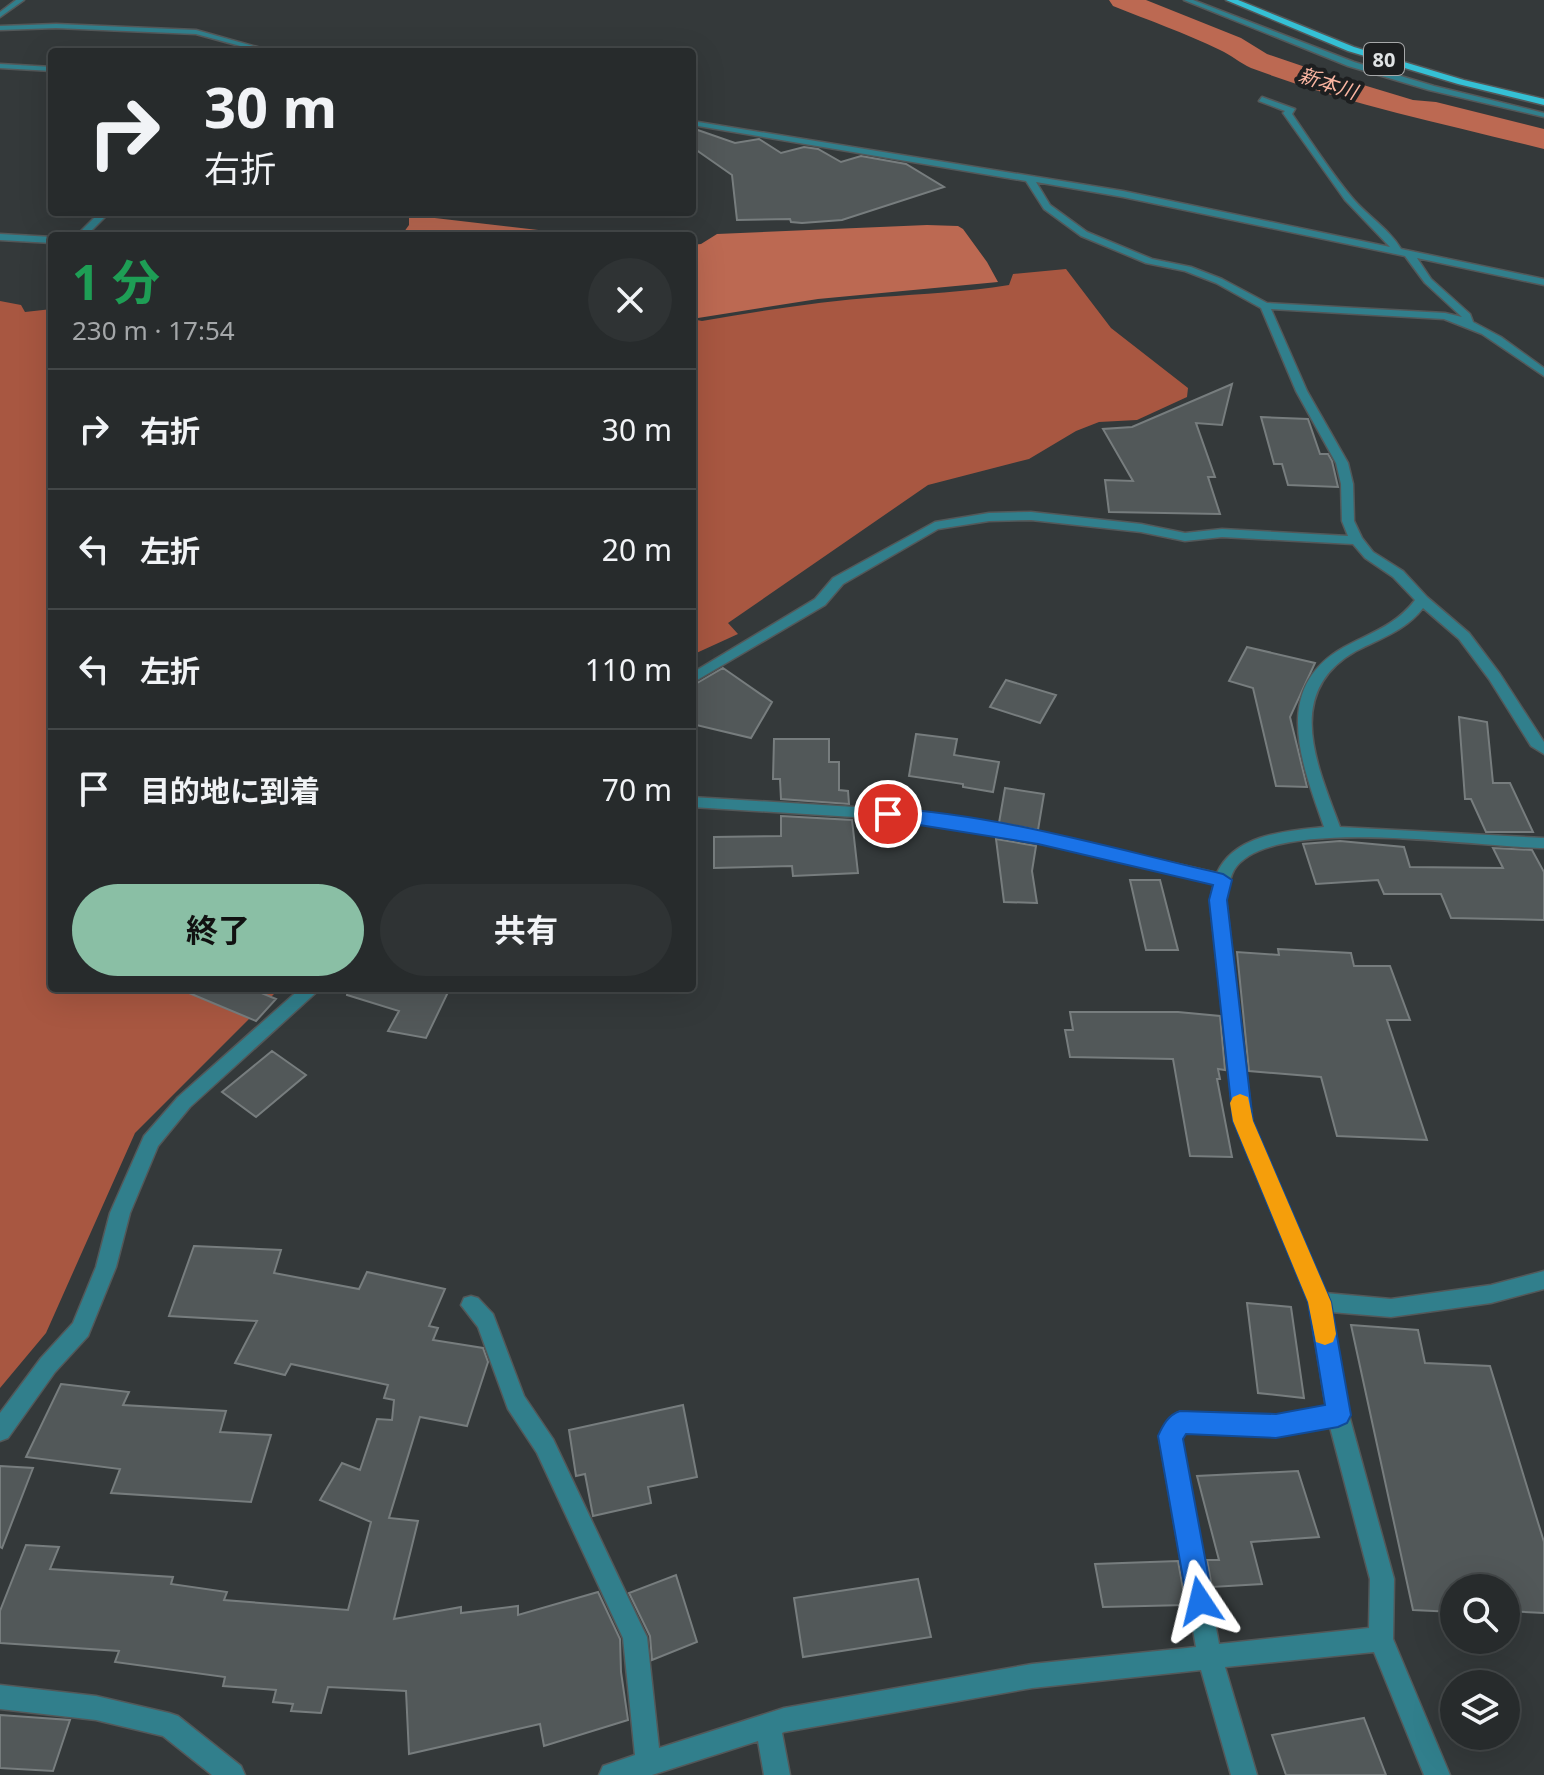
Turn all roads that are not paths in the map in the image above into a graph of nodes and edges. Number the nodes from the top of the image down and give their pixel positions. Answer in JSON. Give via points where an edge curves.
{"nodes":[{"id":1,"x":21,"y":0,"type":"edge"},
{"id":2,"x":1187,"y":0,"type":"edge"},
{"id":3,"x":1230,"y":0,"type":"edge"},
{"id":4,"x":0,"y":15,"type":"edge"},
{"id":5,"x":0,"y":28,"type":"edge"},
{"id":6,"x":256,"y":48,"type":"edge"},
{"id":7,"x":0,"y":66,"type":"edge"},
{"id":8,"x":48,"y":69,"type":"edge"},
{"id":9,"x":1262,"y":99,"type":"dead end"},
{"id":10,"x":1544,"y":102,"type":"edge"},
{"id":11,"x":1544,"y":115,"type":"edge"},
{"id":12,"x":696,"y":124,"type":"edge"},
{"id":13,"x":1029,"y":178,"type":"junction"},
{"id":14,"x":101,"y":216,"type":"edge"},
{"id":15,"x":85,"y":232,"type":"edge"},
{"id":16,"x":0,"y":237,"type":"edge"},
{"id":17,"x":48,"y":240,"type":"edge"},
{"id":18,"x":1402,"y":252,"type":"junction"},
{"id":19,"x":1544,"y":282,"type":"edge"},
{"id":20,"x":1265,"y":306,"type":"junction"},
{"id":21,"x":1468,"y":321,"type":"junction"},
{"id":22,"x":1544,"y":373,"type":"edge"},
{"id":23,"x":1357,"y":540,"type":"junction"},
{"id":24,"x":1422,"y":600,"type":"junction"},
{"id":25,"x":696,"y":677,"type":"edge"},
{"id":26,"x":1544,"y":749,"type":"edge"},
{"id":27,"x":696,"y":802,"type":"edge"},
{"id":28,"x":1334,"y":832,"type":"junction"},
{"id":29,"x":1544,"y":843,"type":"edge"},
{"id":30,"x":1223,"y":880,"type":"junction"},
{"id":31,"x":308,"y":992,"type":"edge"},
{"id":32,"x":1544,"y":1280,"type":"edge"},
{"id":33,"x":1319,"y":1302,"type":"junction"},
{"id":34,"x":471,"y":1305,"type":"dead end"},
{"id":35,"x":1338,"y":1415,"type":"junction"},
{"id":36,"x":0,"y":1431,"type":"edge"},
{"id":37,"x":1381,"y":1639,"type":"junction"},
{"id":38,"x":1210,"y":1658,"type":"junction"},
{"id":39,"x":0,"y":1697,"type":"edge"},
{"id":40,"x":768,"y":1726,"type":"junction"},
{"id":41,"x":648,"y":1764,"type":"junction"},
{"id":42,"x":232,"y":1775,"type":"edge"},
{"id":43,"x":612,"y":1775,"type":"edge"},
{"id":44,"x":777,"y":1775,"type":"edge"},
{"id":45,"x":1244,"y":1775,"type":"edge"},
{"id":46,"x":1437,"y":1775,"type":"edge"}],
"edges":[{"from":1,"to":4,"type":"street"},
{"from":2,"to":11,"type":"street","via":[[1351,64]]},
{"from":3,"to":10,"type":"main road","number":"80","via":[[1364,53]]},
{"from":5,"to":6,"type":"street","via":[[196,32]]},
{"from":7,"to":8,"type":"street"},
{"from":9,"to":18,"type":"street","via":[[1292,111],[1287,113],[1331,178]]},
{"from":12,"to":13,"type":"street"},
{"from":13,"to":18,"type":"street"},
{"from":13,"to":20,"type":"street","via":[[1047,207],[1084,234],[1149,261],[1219,281]]},
{"from":14,"to":15,"type":"street"},
{"from":16,"to":17,"type":"street"},
{"from":18,"to":19,"type":"street"},
{"from":18,"to":21,"type":"street"},
{"from":20,"to":21,"type":"street"},
{"from":20,"to":23,"type":"street","via":[[1344,467],[1347,527]]},
{"from":21,"to":22,"type":"street"},
{"from":23,"to":24,"type":"street"},
{"from":23,"to":25,"type":"street","via":[[1222,533],[1185,537],[1031,516],[935,526],[838,581],[820,602]]},
{"from":24,"to":26,"type":"street","via":[[1472,646]]},
{"from":24,"to":28,"type":"street","via":[[1409,619],[1333,658],[1307,695],[1302,716],[1309,761]]},
{"from":27,"to":30,"type":"street","via":[[918,816]]},
{"from":28,"to":29,"type":"street"},
{"from":28,"to":30,"type":"street","via":[[1314,831],[1252,847],[1228,867]]},
{"from":30,"to":33,"type":"street","via":[[1218,900],[1243,1121]]},
{"from":31,"to":36,"type":"street","via":[[184,1102],[151,1141],[81,1329]]},
{"from":32,"to":33,"type":"street","via":[[1491,1294],[1391,1308]]},
{"from":33,"to":35,"type":"street"},
{"from":34,"to":41,"type":"street","via":[[486,1321],[516,1402],[552,1460],[635,1637]]},
{"from":35,"to":37,"type":"street","via":[[1382,1579]]},
{"from":35,"to":38,"type":"street","via":[[1276,1426],[1180,1422],[1170,1436]]},
{"from":37,"to":38,"type":"street"},
{"from":37,"to":46,"type":"street"},
{"from":38,"to":40,"type":"street","via":[[1032,1676]]},
{"from":38,"to":45,"type":"street"},
{"from":39,"to":42,"type":"street","via":[[96,1708],[169,1725]]},
{"from":40,"to":41,"type":"street"},
{"from":40,"to":44,"type":"street"},
{"from":41,"to":43,"type":"street"}]}
